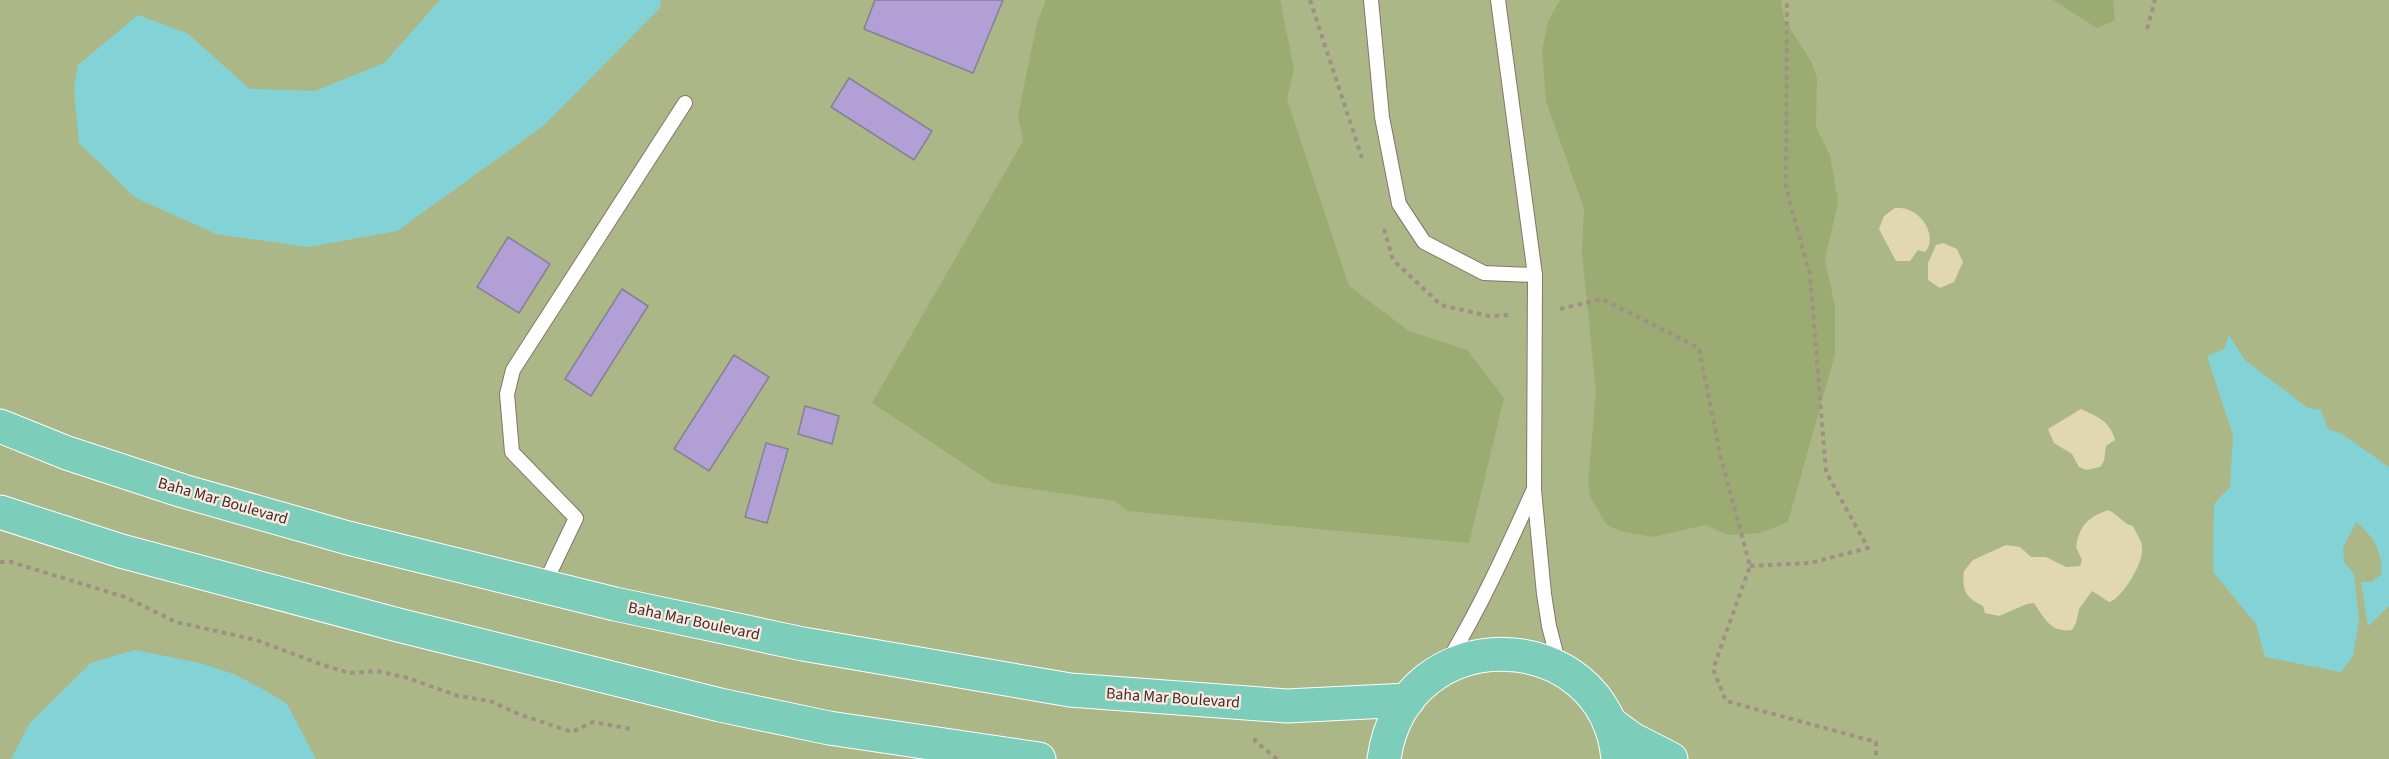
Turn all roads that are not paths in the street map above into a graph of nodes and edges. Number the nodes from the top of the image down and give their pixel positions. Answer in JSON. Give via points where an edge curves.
{"nodes":[{"id":1,"x":1371,"y":0,"type":"edge"},
{"id":2,"x":1498,"y":0,"type":"edge"},
{"id":3,"x":685,"y":103,"type":"dead end"},
{"id":4,"x":1535,"y":275,"type":"junction"},
{"id":5,"x":0,"y":426,"type":"edge"},
{"id":6,"x":1534,"y":490,"type":"junction"},
{"id":7,"x":0,"y":512,"type":"edge"},
{"id":8,"x":544,"y":585,"type":"junction"},
{"id":9,"x":1444,"y":668,"type":"junction"},
{"id":10,"x":1560,"y":669,"type":"junction"},
{"id":11,"x":1408,"y":700,"type":"junction"},
{"id":12,"x":1609,"y":722,"type":"junction"},
{"id":13,"x":1039,"y":759,"type":"edge"},
{"id":14,"x":1384,"y":759,"type":"edge"},
{"id":15,"x":1618,"y":759,"type":"edge"},
{"id":16,"x":1671,"y":759,"type":"edge"}],
"edges":[{"from":1,"to":4,"type":"lane","via":[[1382,117],[1399,204],[1424,242],[1484,273]]},
{"from":2,"to":4,"type":"lane"},
{"from":3,"to":8,"type":"lane","via":[[513,370],[507,394],[512,452],[576,518]]},
{"from":4,"to":6,"type":"lane"},
{"from":5,"to":8,"type":"main road","name":"Baha Mar Boulevard","via":[[67,453],[183,491],[348,538]]},
{"from":6,"to":9,"type":"lane","via":[[1479,606]]},
{"from":6,"to":10,"type":"lane","via":[[1549,626]]},
{"from":7,"to":13,"type":"main road","via":[[121,551],[720,705],[829,728]]},
{"from":8,"to":11,"type":"main road","name":"Baha Mar Boulevard","via":[[803,644],[1070,690],[1287,706]]},
{"from":9,"to":10,"type":"main road","via":[[1467,658],[1515,654]]},
{"from":9,"to":11,"type":"main road"},
{"from":10,"to":12,"type":"main road","via":[[1580,683]]},
{"from":11,"to":14,"type":"main road","via":[[1394,720]]},
{"from":12,"to":15,"type":"main road"},
{"from":12,"to":16,"type":"main road"}]}
